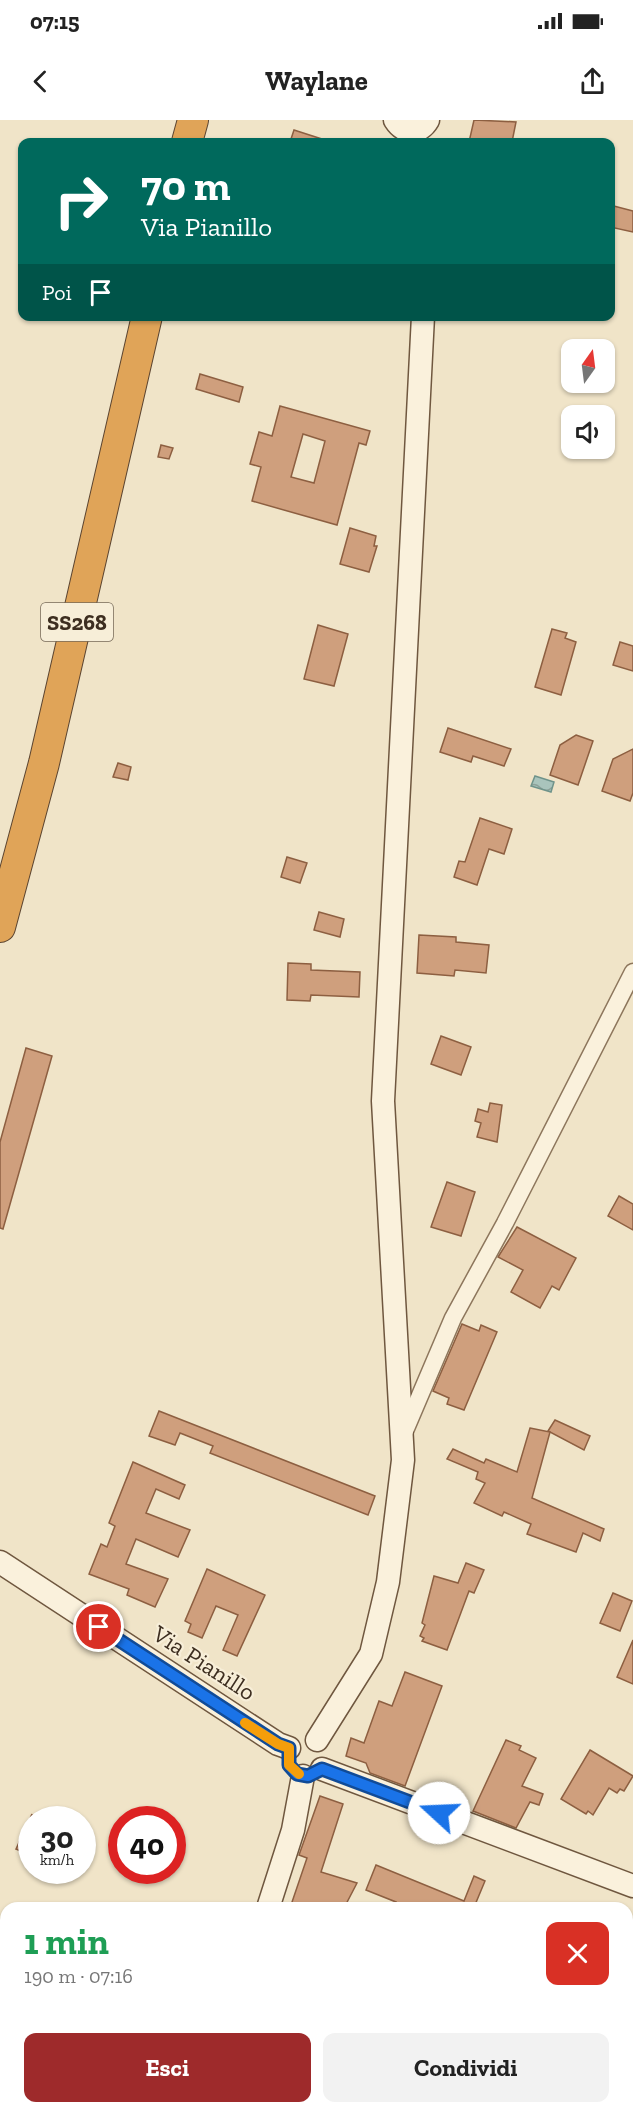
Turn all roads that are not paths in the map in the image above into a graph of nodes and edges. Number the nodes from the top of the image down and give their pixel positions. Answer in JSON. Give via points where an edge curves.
{"nodes":[{"id":1,"x":193,"y":120,"type":"edge"},
{"id":2,"x":395,"y":120,"type":"edge"},
{"id":3,"x":421,"y":131,"type":"edge"},
{"id":4,"x":173,"y":133,"type":"edge"},
{"id":5,"x":127,"y":321,"type":"edge"},
{"id":6,"x":146,"y":321,"type":"edge"},
{"id":7,"x":423,"y":321,"type":"edge"},
{"id":8,"x":0,"y":860,"type":"edge"},
{"id":9,"x":0,"y":927,"type":"edge"},
{"id":10,"x":633,"y":972,"type":"edge"},
{"id":11,"x":402,"y":1437,"type":"junction"},
{"id":12,"x":0,"y":1562,"type":"edge"},
{"id":13,"x":317,"y":1740,"type":"junction"},
{"id":14,"x":289,"y":1748,"type":"junction"},
{"id":15,"x":312,"y":1772,"type":"junction"},
{"id":16,"x":633,"y":1886,"type":"edge"},
{"id":17,"x":270,"y":1902,"type":"edge"}],
"edges":[{"from":1,"to":4,"type":"highway"},
{"from":2,"to":3,"type":"street","via":[[406,130]]},
{"from":5,"to":8,"type":"highway","number":"SS268"},
{"from":6,"to":9,"type":"highway","number":"SS268","via":[[44,763]]},
{"from":7,"to":11,"type":"street","via":[[383,1101]]},
{"from":10,"to":11,"type":"street","via":[[453,1318]]},
{"from":11,"to":13,"type":"street","via":[[398,1520],[371,1654]]},
{"from":12,"to":14,"type":"street","name":"Via Pianillo"},
{"from":13,"to":14,"type":"street","via":[[298,1739]]},
{"from":13,"to":15,"type":"street","via":[[325,1750],[326,1763]]},
{"from":14,"to":15,"type":"street","via":[[289,1765]]},
{"from":15,"to":16,"type":"street"},
{"from":15,"to":17,"type":"street"}]}
